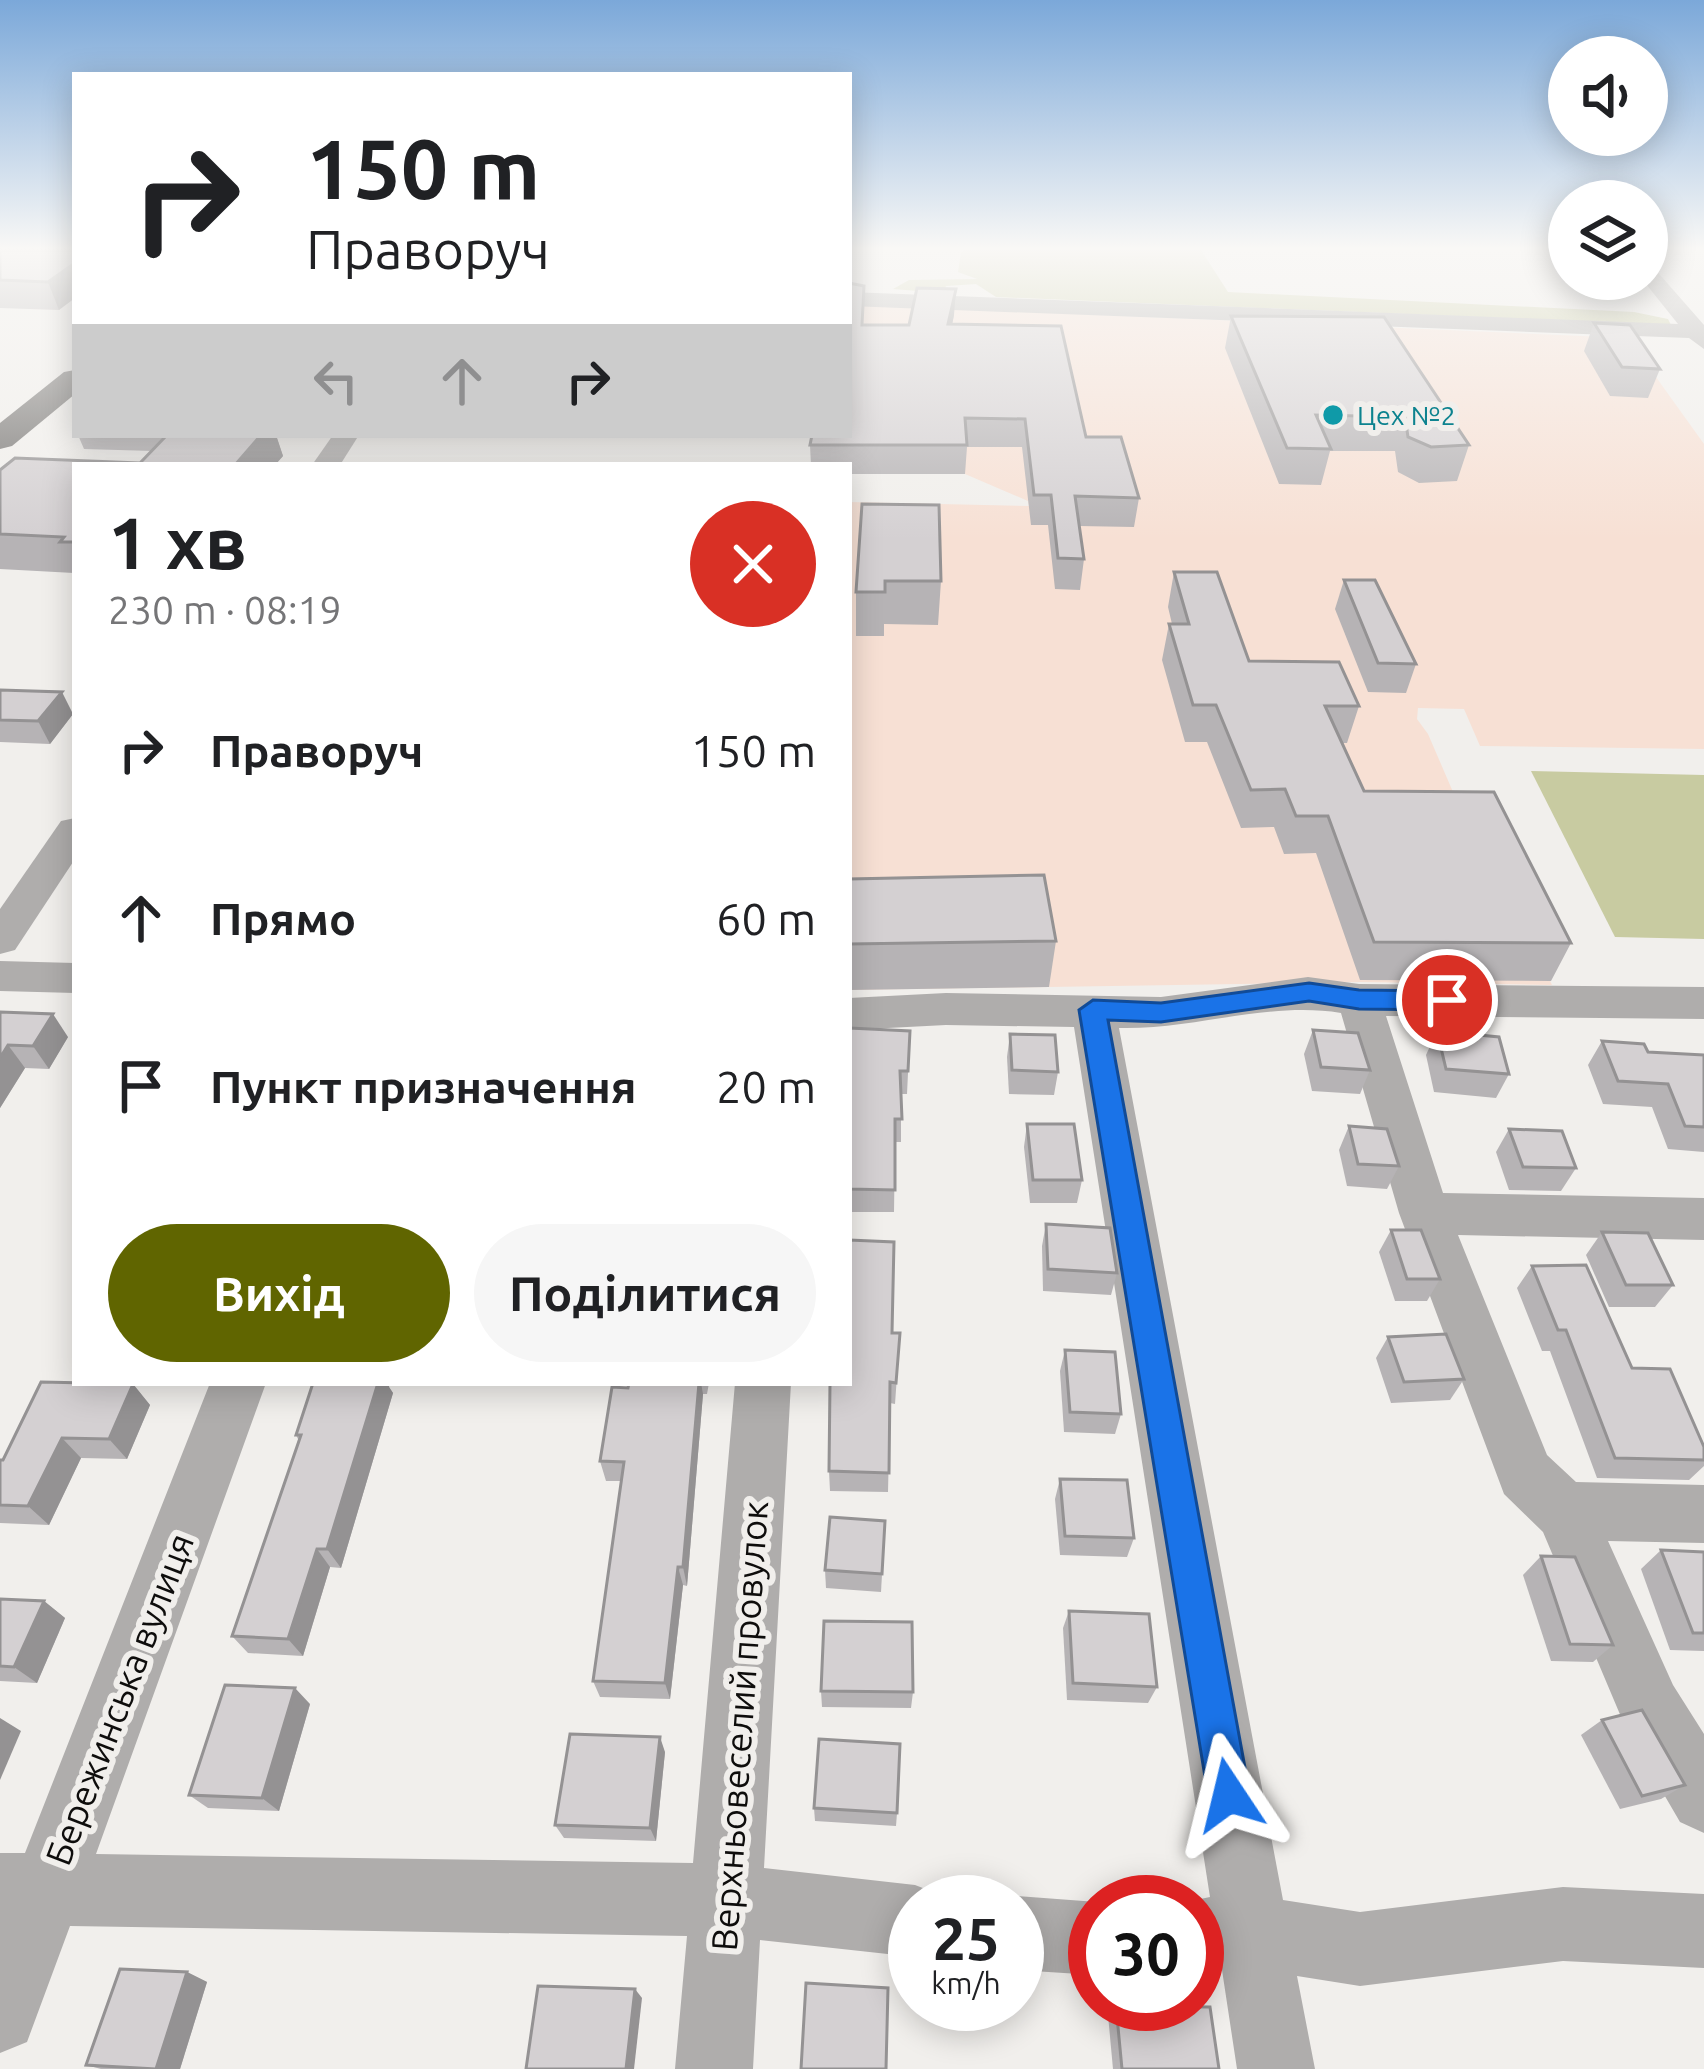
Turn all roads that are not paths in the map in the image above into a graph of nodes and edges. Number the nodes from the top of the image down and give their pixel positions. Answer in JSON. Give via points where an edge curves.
{"nodes":[{"id":1,"x":72,"y":381,"type":"edge"},
{"id":2,"x":0,"y":439,"type":"edge"},
{"id":3,"x":72,"y":834,"type":"edge"},
{"id":4,"x":0,"y":940,"type":"edge"},
{"id":5,"x":0,"y":976,"type":"edge"},
{"id":6,"x":72,"y":978,"type":"edge"},
{"id":7,"x":1359,"y":1000,"type":"junction"},
{"id":8,"x":1704,"y":1003,"type":"edge"},
{"id":9,"x":1093,"y":1010,"type":"junction"},
{"id":10,"x":852,"y":1014,"type":"edge"},
{"id":11,"x":1424,"y":1213,"type":"junction"},
{"id":12,"x":1704,"y":1219,"type":"edge"},
{"id":13,"x":237,"y":1386,"type":"edge"},
{"id":14,"x":763,"y":1386,"type":"edge"},
{"id":15,"x":1564,"y":1511,"type":"junction"},
{"id":16,"x":1704,"y":1514,"type":"edge"},
{"id":17,"x":1704,"y":1798,"type":"edge"},
{"id":18,"x":24,"y":1890,"type":"edge"},
{"id":19,"x":726,"y":1900,"type":"junction"},
{"id":20,"x":888,"y":1918,"type":"edge"},
{"id":21,"x":1704,"y":1930,"type":"edge"},
{"id":22,"x":1225,"y":1933,"type":"edge"},
{"id":23,"x":0,"y":2015,"type":"edge"},
{"id":24,"x":714,"y":2069,"type":"edge"},
{"id":25,"x":1276,"y":2069,"type":"edge"}],
"edges":[{"from":1,"to":2,"type":"main road"},
{"from":3,"to":4,"type":"street"},
{"from":5,"to":6,"type":"street"},
{"from":7,"to":8,"type":"street"},
{"from":7,"to":9,"type":"street","via":[[1309,992],[1161,1012]]},
{"from":7,"to":11,"type":"street"},
{"from":9,"to":10,"type":"street"},
{"from":9,"to":22,"type":"street"},
{"from":11,"to":12,"type":"street"},
{"from":11,"to":15,"type":"street","via":[[1525,1474]]},
{"from":13,"to":18,"type":"street","name":"Бережинська вулиця"},
{"from":14,"to":19,"type":"street","name":"Верхньовеселий провулок"},
{"from":15,"to":16,"type":"street"},
{"from":15,"to":17,"type":"street","via":[[1650,1708]]},
{"from":18,"to":19,"type":"street"},
{"from":18,"to":23,"type":"street","name":"Бережинська вулиця"},
{"from":19,"to":20,"type":"street"},
{"from":19,"to":24,"type":"street","name":"Верхньовеселий провулок"},
{"from":21,"to":22,"type":"street","via":[[1563,1924],[1360,1948]]},
{"from":22,"to":25,"type":"street"}]}
